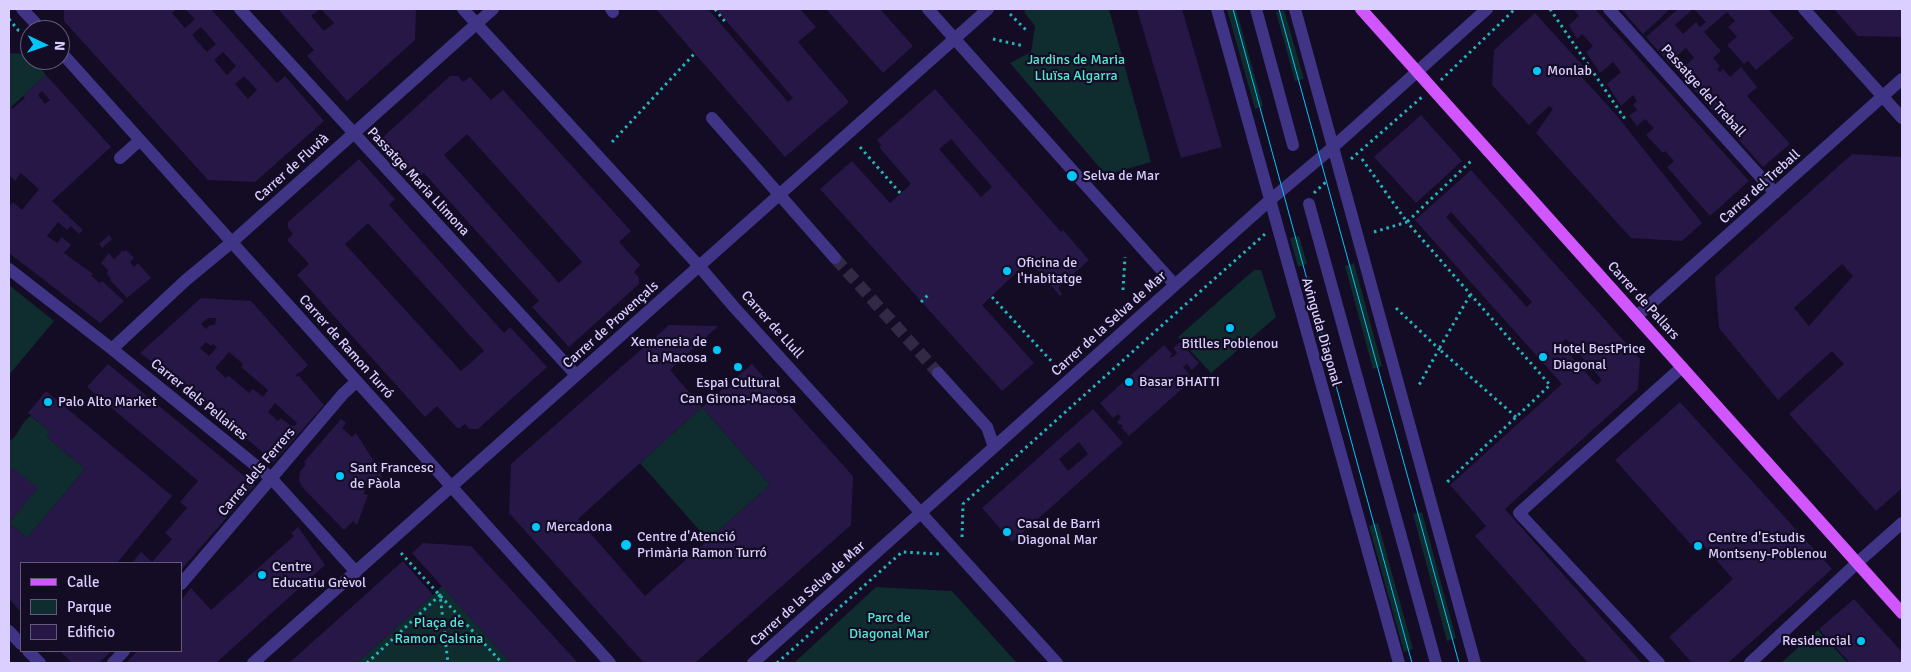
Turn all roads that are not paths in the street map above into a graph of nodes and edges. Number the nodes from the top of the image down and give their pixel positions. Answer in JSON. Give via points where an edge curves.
{"nodes":[{"id":1,"x":22,"y":9,"type":"edge"},
{"id":2,"x":240,"y":9,"type":"edge"},
{"id":3,"x":463,"y":9,"type":"edge"},
{"id":4,"x":493,"y":9,"type":"edge"},
{"id":5,"x":928,"y":9,"type":"edge"},
{"id":6,"x":988,"y":9,"type":"edge"},
{"id":7,"x":1217,"y":9,"type":"edge"},
{"id":8,"x":1256,"y":9,"type":"edge"},
{"id":9,"x":1295,"y":9,"type":"edge"},
{"id":10,"x":1361,"y":9,"type":"edge"},
{"id":11,"x":1487,"y":9,"type":"edge"},
{"id":12,"x":1609,"y":9,"type":"edge"},
{"id":13,"x":1804,"y":9,"type":"edge"},
{"id":14,"x":32,"y":20,"type":"edge"},
{"id":15,"x":476,"y":24,"type":"junction"},
{"id":16,"x":955,"y":38,"type":"junction"},
{"id":17,"x":70,"y":62,"type":"edge"},
{"id":18,"x":1418,"y":72,"type":"junction"},
{"id":19,"x":1902,"y":79,"type":"edge"},
{"id":20,"x":1883,"y":97,"type":"junction"},
{"id":21,"x":712,"y":118,"type":"dead end"},
{"id":22,"x":1902,"y":118,"type":"edge"},
{"id":23,"x":353,"y":134,"type":"junction"},
{"id":24,"x":140,"y":140,"type":"junction"},
{"id":25,"x":1293,"y":145,"type":"dead end"},
{"id":26,"x":1332,"y":148,"type":"junction"},
{"id":27,"x":120,"y":158,"type":"dead end"},
{"id":28,"x":1775,"y":193,"type":"junction"},
{"id":29,"x":779,"y":195,"type":"junction"},
{"id":30,"x":1269,"y":201,"type":"junction"},
{"id":31,"x":1309,"y":204,"type":"dead end"},
{"id":32,"x":232,"y":242,"type":"junction"},
{"id":33,"x":836,"y":258,"type":"tunnel mouth"},
{"id":34,"x":699,"y":266,"type":"junction"},
{"id":35,"x":9,"y":269,"type":"edge"},
{"id":36,"x":1175,"y":285,"type":"junction"},
{"id":37,"x":1637,"y":316,"type":"junction"},
{"id":38,"x":112,"y":349,"type":"junction"},
{"id":39,"x":1682,"y":367,"type":"junction"},
{"id":40,"x":938,"y":373,"type":"tunnel mouth"},
{"id":41,"x":576,"y":375,"type":"junction"},
{"id":42,"x":357,"y":381,"type":"junction"},
{"id":43,"x":994,"y":447,"type":"junction"},
{"id":44,"x":268,"y":482,"type":"junction"},
{"id":45,"x":452,"y":486,"type":"junction"},
{"id":46,"x":920,"y":513,"type":"junction"},
{"id":47,"x":1902,"y":523,"type":"edge"},
{"id":48,"x":1857,"y":563,"type":"junction"},
{"id":49,"x":356,"y":572,"type":"junction"},
{"id":50,"x":182,"y":583,"type":"edge"},
{"id":51,"x":1902,"y":613,"type":"edge"},
{"id":52,"x":9,"y":631,"type":"edge"},
{"id":53,"x":20,"y":643,"type":"edge"},
{"id":54,"x":29,"y":652,"type":"edge"},
{"id":55,"x":123,"y":652,"type":"edge"},
{"id":56,"x":40,"y":663,"type":"edge"},
{"id":57,"x":113,"y":663,"type":"edge"},
{"id":58,"x":253,"y":663,"type":"edge"},
{"id":59,"x":610,"y":663,"type":"edge"},
{"id":60,"x":754,"y":663,"type":"edge"},
{"id":61,"x":1057,"y":663,"type":"edge"},
{"id":62,"x":1399,"y":663,"type":"edge"},
{"id":63,"x":1436,"y":663,"type":"edge"},
{"id":64,"x":1474,"y":663,"type":"edge"},
{"id":65,"x":1659,"y":663,"type":"edge"},
{"id":66,"x":1750,"y":663,"type":"edge"}],
"edges":[{"from":1,"to":14,"type":"street"},
{"from":2,"to":23,"type":"street","name":"Passatge Maria Llimona"},
{"from":3,"to":15,"type":"street","name":"Carrer de Llull"},
{"from":4,"to":15,"type":"street","name":"Carrer de Fluvià"},
{"from":5,"to":16,"type":"street"},
{"from":6,"to":16,"type":"street","name":"Carrer de Provençals"},
{"from":7,"to":30,"type":"street","name":"Avinguda Diagonal"},
{"from":8,"to":25,"type":"street"},
{"from":9,"to":26,"type":"street"},
{"from":10,"to":18,"type":"main road","name":"Carrer de Pallars"},
{"from":11,"to":18,"type":"street","name":"Carrer de la Selva de Mar"},
{"from":12,"to":28,"type":"street","name":"Passatge del Treball"},
{"from":13,"to":20,"type":"street"},
{"from":15,"to":23,"type":"street","name":"Carrer de Fluvià"},
{"from":15,"to":34,"type":"street","name":"Carrer de Llull"},
{"from":16,"to":29,"type":"street","name":"Carrer de Provençals"},
{"from":16,"to":36,"type":"street"},
{"from":17,"to":24,"type":"street","name":"Carrer de Ramon Turró"},
{"from":18,"to":26,"type":"street","name":"Carrer de la Selva de Mar"},
{"from":18,"to":37,"type":"main road","name":"Carrer de Pallars"},
{"from":19,"to":20,"type":"street","name":"Carrer del Treball"},
{"from":20,"to":22,"type":"street"},
{"from":20,"to":28,"type":"street","name":"Carrer del Treball"},
{"from":21,"to":29,"type":"street"},
{"from":23,"to":32,"type":"street","name":"Carrer de Fluvià"},
{"from":23,"to":41,"type":"street","name":"Passatge Maria Llimona"},
{"from":24,"to":27,"type":"street"},
{"from":24,"to":32,"type":"street","name":"Carrer de Ramon Turró"},
{"from":26,"to":30,"type":"street","name":"Carrer de la Selva de Mar"},
{"from":26,"to":64,"type":"street"},
{"from":28,"to":37,"type":"street","name":"Carrer del Treball"},
{"from":29,"to":33,"type":"street"},
{"from":29,"to":34,"type":"street","name":"Carrer de Provençals"},
{"from":30,"to":36,"type":"street","name":"Carrer de la Selva de Mar"},
{"from":30,"to":62,"type":"street","name":"Avinguda Diagonal"},
{"from":31,"to":63,"type":"street","name":"Avinguda Diagonal"},
{"from":32,"to":38,"type":"street","name":"Carrer de Fluvià"},
{"from":32,"to":42,"type":"street","name":"Carrer de Ramon Turró"},
{"from":34,"to":41,"type":"street","name":"Carrer de Provençals"},
{"from":34,"to":46,"type":"street","name":"Carrer de Llull"},
{"from":35,"to":38,"type":"street","name":"Carrer dels Pellaires"},
{"from":36,"to":43,"type":"street","name":"Carrer de la Selva de Mar"},
{"from":37,"to":39,"type":"main road","name":"Carrer de Pallars"},
{"from":38,"to":44,"type":"street","name":"Carrer dels Pellaires"},
{"from":39,"to":48,"type":"main road","name":"Carrer de Pallars"},
{"from":39,"to":65,"type":"street","via":[[1519,513]]},
{"from":40,"to":43,"type":"street","via":[[987,427]]},
{"from":41,"to":45,"type":"street","name":"Carrer de Provençals"},
{"from":42,"to":44,"type":"street","name":"Carrer dels Ferrers"},
{"from":42,"to":45,"type":"street","name":"Carrer de Ramon Turró"},
{"from":43,"to":46,"type":"street","name":"Carrer de la Selva de Mar"},
{"from":44,"to":49,"type":"street","name":"Carrer dels Pellaires"},
{"from":44,"to":50,"type":"street","name":"Carrer dels Ferrers"},
{"from":45,"to":49,"type":"street","name":"Carrer de Provençals"},
{"from":45,"to":59,"type":"street","name":"Carrer de Ramon Turró"},
{"from":46,"to":60,"type":"street","name":"Carrer de la Selva de Mar"},
{"from":46,"to":61,"type":"street","name":"Carrer de Llull"},
{"from":47,"to":48,"type":"street"},
{"from":48,"to":51,"type":"main road","name":"Carrer de Pallars"},
{"from":48,"to":66,"type":"street"},
{"from":49,"to":58,"type":"street","name":"Carrer de Provençals"},
{"from":52,"to":53,"type":"street"},
{"from":54,"to":56,"type":"street"},
{"from":55,"to":57,"type":"street"}]}
